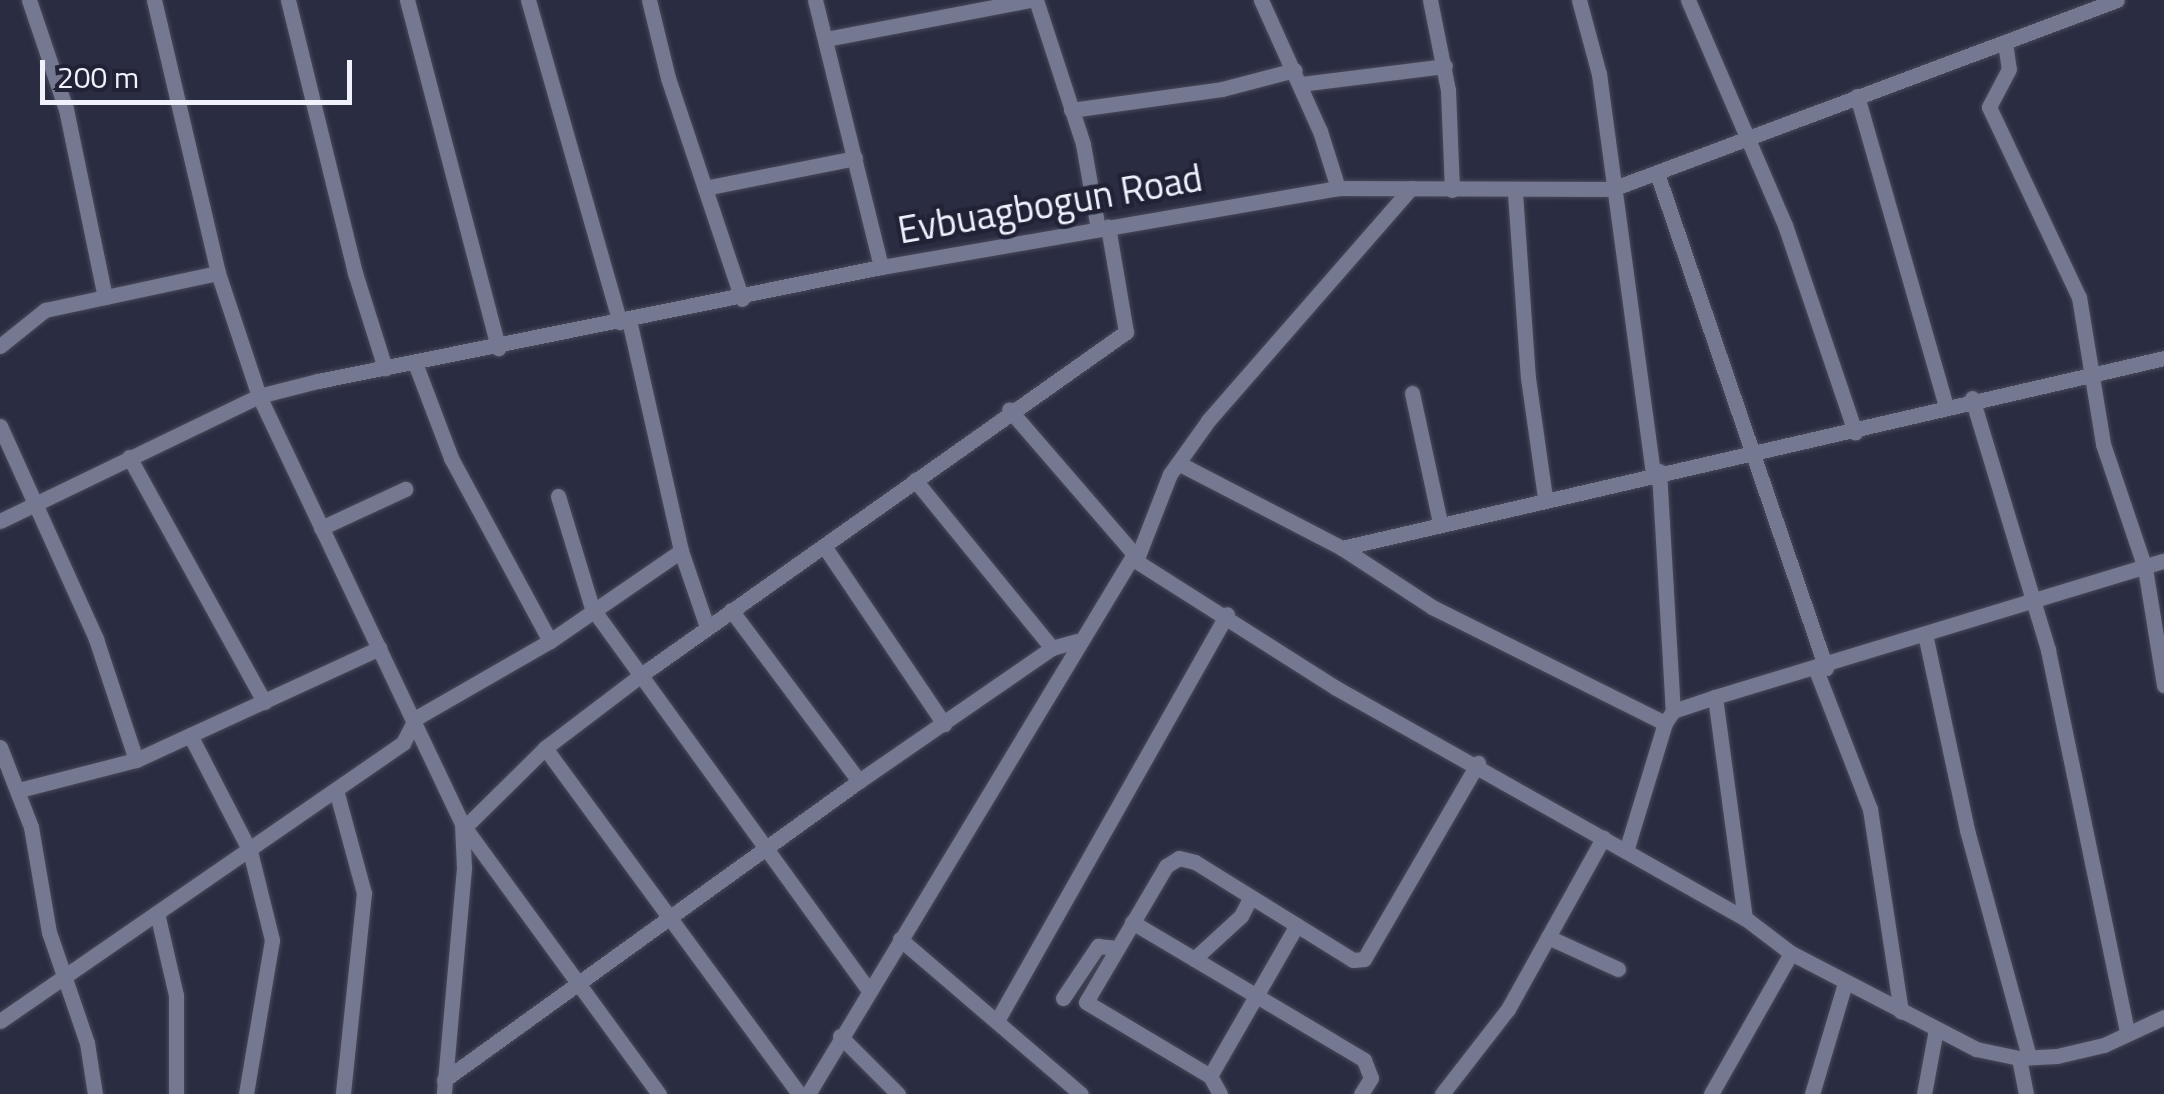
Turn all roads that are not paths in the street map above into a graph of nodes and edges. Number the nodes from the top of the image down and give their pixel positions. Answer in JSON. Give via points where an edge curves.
{"nodes":[{"id":1,"x":29,"y":0,"type":"edge"},
{"id":2,"x":154,"y":0,"type":"edge"},
{"id":3,"x":288,"y":0,"type":"edge"},
{"id":4,"x":407,"y":0,"type":"edge"},
{"id":5,"x":528,"y":0,"type":"edge"},
{"id":6,"x":649,"y":0,"type":"edge"},
{"id":7,"x":815,"y":0,"type":"edge"},
{"id":8,"x":1034,"y":0,"type":"edge"},
{"id":9,"x":1260,"y":0,"type":"edge"},
{"id":10,"x":1430,"y":0,"type":"edge"},
{"id":11,"x":1579,"y":0,"type":"edge"},
{"id":12,"x":1708,"y":0,"type":"edge"},
{"id":13,"x":2116,"y":0,"type":"edge"},
{"id":14,"x":1689,"y":3,"type":"edge"},
{"id":15,"x":826,"y":39,"type":"junction"},
{"id":16,"x":2005,"y":42,"type":"junction"},
{"id":17,"x":1445,"y":66,"type":"junction"},
{"id":18,"x":1298,"y":77,"type":"junction"},
{"id":19,"x":1857,"y":96,"type":"junction"},
{"id":20,"x":1071,"y":110,"type":"junction"},
{"id":21,"x":1747,"y":140,"type":"junction"},
{"id":22,"x":855,"y":158,"type":"junction"},
{"id":23,"x":1658,"y":176,"type":"junction"},
{"id":24,"x":705,"y":188,"type":"junction"},
{"id":25,"x":1338,"y":188,"type":"junction"},
{"id":26,"x":1411,"y":188,"type":"junction"},
{"id":27,"x":1612,"y":188,"type":"junction"},
{"id":28,"x":1452,"y":190,"type":"junction"},
{"id":29,"x":1515,"y":193,"type":"junction"},
{"id":30,"x":1103,"y":228,"type":"junction"},
{"id":31,"x":881,"y":266,"type":"junction"},
{"id":32,"x":218,"y":273,"type":"junction"},
{"id":33,"x":105,"y":296,"type":"junction"},
{"id":34,"x":742,"y":299,"type":"junction"},
{"id":35,"x":625,"y":321,"type":"junction"},
{"id":36,"x":0,"y":346,"type":"edge"},
{"id":37,"x":498,"y":348,"type":"junction"},
{"id":38,"x":2164,"y":358,"type":"edge"},
{"id":39,"x":415,"y":363,"type":"junction"},
{"id":40,"x":386,"y":368,"type":"junction"},
{"id":41,"x":2090,"y":375,"type":"junction"},
{"id":42,"x":1412,"y":393,"type":"dead end"},
{"id":43,"x":259,"y":396,"type":"junction"},
{"id":44,"x":1972,"y":398,"type":"junction"},
{"id":45,"x":1946,"y":406,"type":"junction"},
{"id":46,"x":1009,"y":409,"type":"junction"},
{"id":47,"x":0,"y":426,"type":"edge"},
{"id":48,"x":1855,"y":432,"type":"junction"},
{"id":49,"x":1754,"y":450,"type":"junction"},
{"id":50,"x":128,"y":457,"type":"junction"},
{"id":51,"x":1178,"y":463,"type":"junction"},
{"id":52,"x":1656,"y":471,"type":"junction"},
{"id":53,"x":915,"y":480,"type":"junction"},
{"id":54,"x":405,"y":489,"type":"dead end"},
{"id":55,"x":558,"y":496,"type":"dead end"},
{"id":56,"x":1545,"y":497,"type":"junction"},
{"id":57,"x":32,"y":508,"type":"junction"},
{"id":58,"x":0,"y":521,"type":"edge"},
{"id":59,"x":1440,"y":522,"type":"junction"},
{"id":60,"x":321,"y":528,"type":"junction"},
{"id":61,"x":824,"y":546,"type":"junction"},
{"id":62,"x":1342,"y":548,"type":"junction"},
{"id":63,"x":680,"y":551,"type":"junction"},
{"id":64,"x":1134,"y":554,"type":"junction"},
{"id":65,"x":2164,"y":561,"type":"edge"},
{"id":66,"x":2145,"y":568,"type":"junction"},
{"id":67,"x":2031,"y":597,"type":"junction"},
{"id":68,"x":592,"y":608,"type":"junction"},
{"id":69,"x":732,"y":610,"type":"junction"},
{"id":70,"x":1227,"y":614,"type":"junction"},
{"id":71,"x":707,"y":627,"type":"junction"},
{"id":72,"x":1925,"y":634,"type":"junction"},
{"id":73,"x":550,"y":641,"type":"junction"},
{"id":74,"x":1076,"y":641,"type":"junction"},
{"id":75,"x":380,"y":648,"type":"junction"},
{"id":76,"x":1052,"y":648,"type":"junction"},
{"id":77,"x":1820,"y":669,"type":"junction"},
{"id":78,"x":641,"y":675,"type":"junction"},
{"id":79,"x":2164,"y":685,"type":"edge"},
{"id":80,"x":1714,"y":697,"type":"junction"},
{"id":81,"x":264,"y":702,"type":"junction"},
{"id":82,"x":1669,"y":716,"type":"junction"},
{"id":83,"x":416,"y":718,"type":"junction"},
{"id":84,"x":944,"y":724,"type":"junction"},
{"id":85,"x":190,"y":735,"type":"junction"},
{"id":86,"x":0,"y":747,"type":"edge"},
{"id":87,"x":545,"y":748,"type":"junction"},
{"id":88,"x":136,"y":760,"type":"junction"},
{"id":89,"x":1478,"y":763,"type":"junction"},
{"id":90,"x":859,"y":782,"type":"junction"},
{"id":91,"x":19,"y":790,"type":"junction"},
{"id":92,"x":336,"y":790,"type":"junction"},
{"id":93,"x":465,"y":824,"type":"junction"},
{"id":94,"x":1603,"y":838,"type":"junction"},
{"id":95,"x":1628,"y":848,"type":"junction"},
{"id":96,"x":250,"y":850,"type":"junction"},
{"id":97,"x":763,"y":850,"type":"junction"},
{"id":98,"x":1250,"y":898,"type":"junction"},
{"id":99,"x":157,"y":913,"type":"junction"},
{"id":100,"x":666,"y":918,"type":"junction"},
{"id":101,"x":1745,"y":918,"type":"junction"},
{"id":102,"x":1132,"y":922,"type":"junction"},
{"id":103,"x":1297,"y":925,"type":"junction"},
{"id":104,"x":1548,"y":937,"type":"junction"},
{"id":105,"x":900,"y":939,"type":"junction"},
{"id":106,"x":1117,"y":948,"type":"junction"},
{"id":107,"x":1790,"y":954,"type":"junction"},
{"id":108,"x":1194,"y":960,"type":"junction"},
{"id":109,"x":1618,"y":969,"type":"dead end"},
{"id":110,"x":66,"y":975,"type":"junction"},
{"id":111,"x":573,"y":983,"type":"junction"},
{"id":112,"x":1845,"y":983,"type":"junction"},
{"id":113,"x":869,"y":990,"type":"junction"},
{"id":114,"x":1256,"y":996,"type":"junction"},
{"id":115,"x":1063,"y":998,"type":"dead end"},
{"id":116,"x":1901,"y":1012,"type":"junction"},
{"id":117,"x":2164,"y":1017,"type":"edge"},
{"id":118,"x":998,"y":1020,"type":"junction"},
{"id":119,"x":0,"y":1021,"type":"edge"},
{"id":120,"x":1936,"y":1029,"type":"junction"},
{"id":121,"x":2127,"y":1033,"type":"junction"},
{"id":122,"x":840,"y":1036,"type":"junction"},
{"id":123,"x":2024,"y":1058,"type":"junction"},
{"id":124,"x":1210,"y":1076,"type":"junction"},
{"id":125,"x":444,"y":1087,"type":"edge"},
{"id":126,"x":896,"y":1093,"type":"edge"},
{"id":127,"x":95,"y":1094,"type":"edge"},
{"id":128,"x":176,"y":1094,"type":"edge"},
{"id":129,"x":246,"y":1094,"type":"edge"},
{"id":130,"x":343,"y":1094,"type":"edge"},
{"id":131,"x":659,"y":1094,"type":"edge"},
{"id":132,"x":799,"y":1094,"type":"edge"},
{"id":133,"x":808,"y":1094,"type":"edge"},
{"id":134,"x":1081,"y":1094,"type":"edge"},
{"id":135,"x":1220,"y":1094,"type":"edge"},
{"id":136,"x":1361,"y":1094,"type":"edge"},
{"id":137,"x":1442,"y":1094,"type":"edge"},
{"id":138,"x":1712,"y":1094,"type":"edge"},
{"id":139,"x":1812,"y":1094,"type":"edge"},
{"id":140,"x":1924,"y":1094,"type":"edge"},
{"id":141,"x":2026,"y":1094,"type":"edge"}],
"edges":[{"from":1,"to":33,"type":"street","via":[[66,109]]},
{"from":2,"to":32,"type":"street"},
{"from":3,"to":40,"type":"street","via":[[355,273]]},
{"from":4,"to":37,"type":"street"},
{"from":5,"to":35,"type":"street"},
{"from":6,"to":24,"type":"street"},
{"from":7,"to":15,"type":"street"},
{"from":8,"to":15,"type":"street"},
{"from":8,"to":20,"type":"street"},
{"from":9,"to":18,"type":"street"},
{"from":10,"to":17,"type":"street"},
{"from":11,"to":27,"type":"street","via":[[1599,74]]},
{"from":12,"to":14,"type":"street"},
{"from":13,"to":16,"type":"street","name":"Evbuagbogun Road"},
{"from":14,"to":21,"type":"street"},
{"from":15,"to":22,"type":"street"},
{"from":16,"to":19,"type":"street","name":"Evbuagbogun Road"},
{"from":16,"to":41,"type":"street","via":[[2009,69],[1989,107],[2070,271]]},
{"from":17,"to":18,"type":"street"},
{"from":17,"to":28,"type":"street"},
{"from":18,"to":20,"type":"street"},
{"from":18,"to":25,"type":"street"},
{"from":19,"to":21,"type":"street","name":"Evbuagbogun Road"},
{"from":19,"to":45,"type":"street"},
{"from":20,"to":30,"type":"street"},
{"from":21,"to":23,"type":"street","name":"Evbuagbogun Road"},
{"from":21,"to":48,"type":"street","via":[[1785,225]]},
{"from":22,"to":24,"type":"street"},
{"from":22,"to":31,"type":"street"},
{"from":23,"to":27,"type":"street","name":"Evbuagbogun Road"},
{"from":23,"to":49,"type":"street"},
{"from":24,"to":34,"type":"street"},
{"from":25,"to":26,"type":"street","name":"Evbuagbogun Road"},
{"from":25,"to":30,"type":"street","name":"Evbuagbogun Road"},
{"from":26,"to":28,"type":"street","name":"Evbuagbogun Road"},
{"from":26,"to":51,"type":"street"},
{"from":27,"to":29,"type":"street","name":"Evbuagbogun Road"},
{"from":27,"to":52,"type":"street"},
{"from":28,"to":29,"type":"street","name":"Evbuagbogun Road"},
{"from":29,"to":56,"type":"street","via":[[1528,378]]},
{"from":30,"to":31,"type":"street","name":"Evbuagbogun Road"},
{"from":30,"to":46,"type":"street","via":[[1126,332]]},
{"from":31,"to":34,"type":"street","name":"Evbuagbogun Road"},
{"from":32,"to":33,"type":"street"},
{"from":32,"to":43,"type":"street"},
{"from":33,"to":36,"type":"street","via":[[45,310]]},
{"from":34,"to":35,"type":"street","name":"Evbuagbogun Road"},
{"from":35,"to":37,"type":"street","name":"Evbuagbogun Road"},
{"from":35,"to":63,"type":"street"},
{"from":37,"to":39,"type":"street","name":"Evbuagbogun Road"},
{"from":38,"to":41,"type":"street"},
{"from":39,"to":40,"type":"street","name":"Evbuagbogun Road"},
{"from":39,"to":73,"type":"street","via":[[452,458]]},
{"from":40,"to":43,"type":"street","name":"Evbuagbogun Road"},
{"from":41,"to":44,"type":"street"},
{"from":41,"to":66,"type":"street","via":[[2103,444]]},
{"from":42,"to":59,"type":"street"},
{"from":43,"to":50,"type":"street","name":"Evbuagbogun Road"},
{"from":43,"to":60,"type":"street"},
{"from":44,"to":45,"type":"street"},
{"from":44,"to":67,"type":"street"},
{"from":45,"to":48,"type":"street"},
{"from":46,"to":53,"type":"street"},
{"from":46,"to":64,"type":"street"},
{"from":47,"to":57,"type":"street"},
{"from":48,"to":49,"type":"street"},
{"from":49,"to":52,"type":"street"},
{"from":49,"to":77,"type":"street"},
{"from":50,"to":57,"type":"street","name":"Evbuagbogun Road"},
{"from":50,"to":81,"type":"street"},
{"from":51,"to":62,"type":"street"},
{"from":51,"to":64,"type":"street"},
{"from":52,"to":56,"type":"street"},
{"from":52,"to":82,"type":"street"},
{"from":53,"to":61,"type":"street"},
{"from":53,"to":76,"type":"street"},
{"from":54,"to":60,"type":"street"},
{"from":55,"to":68,"type":"street"},
{"from":56,"to":59,"type":"street"},
{"from":57,"to":58,"type":"street","name":"Evbuagbogun Road"},
{"from":57,"to":88,"type":"street","via":[[96,640]]},
{"from":59,"to":62,"type":"street"},
{"from":60,"to":75,"type":"street"},
{"from":61,"to":69,"type":"street"},
{"from":61,"to":84,"type":"street"},
{"from":62,"to":82,"type":"street","via":[[1432,607]]},
{"from":63,"to":68,"type":"street"},
{"from":63,"to":71,"type":"street"},
{"from":64,"to":70,"type":"street"},
{"from":64,"to":74,"type":"street"},
{"from":65,"to":66,"type":"street"},
{"from":66,"to":67,"type":"street"},
{"from":66,"to":79,"type":"street"},
{"from":67,"to":72,"type":"street"},
{"from":67,"to":121,"type":"street","via":[[2048,650]]},
{"from":68,"to":73,"type":"street"},
{"from":68,"to":78,"type":"street"},
{"from":69,"to":71,"type":"street"},
{"from":69,"to":90,"type":"street"},
{"from":70,"to":89,"type":"street","via":[[1336,688]]},
{"from":70,"to":118,"type":"street"},
{"from":71,"to":78,"type":"street"},
{"from":72,"to":77,"type":"street"},
{"from":72,"to":123,"type":"street"},
{"from":73,"to":83,"type":"street"},
{"from":74,"to":76,"type":"street"},
{"from":74,"to":105,"type":"street"},
{"from":75,"to":81,"type":"street"},
{"from":75,"to":83,"type":"street"},
{"from":76,"to":84,"type":"street"},
{"from":77,"to":80,"type":"street"},
{"from":77,"to":116,"type":"street","via":[[1870,809]]},
{"from":78,"to":87,"type":"street"},
{"from":78,"to":97,"type":"street"},
{"from":80,"to":82,"type":"street"},
{"from":80,"to":101,"type":"street"},
{"from":81,"to":85,"type":"street"},
{"from":82,"to":95,"type":"street"},
{"from":83,"to":92,"type":"street","via":[[413,734]]},
{"from":83,"to":93,"type":"street"},
{"from":84,"to":90,"type":"street"},
{"from":85,"to":88,"type":"street"},
{"from":85,"to":96,"type":"street"},
{"from":86,"to":91,"type":"street"},
{"from":87,"to":93,"type":"street"},
{"from":87,"to":100,"type":"street"},
{"from":88,"to":91,"type":"street"},
{"from":89,"to":94,"type":"street"},
{"from":89,"to":103,"type":"street","via":[[1364,959],[1353,960]]},
{"from":90,"to":97,"type":"street"},
{"from":91,"to":110,"type":"street","via":[[49,932]]},
{"from":92,"to":96,"type":"street"},
{"from":92,"to":130,"type":"street","via":[[364,892]]},
{"from":93,"to":111,"type":"street"},
{"from":93,"to":125,"type":"street"},
{"from":94,"to":95,"type":"street"},
{"from":94,"to":104,"type":"street"},
{"from":95,"to":101,"type":"street"},
{"from":96,"to":99,"type":"street"},
{"from":96,"to":129,"type":"street","via":[[272,966]]},
{"from":97,"to":100,"type":"street"},
{"from":97,"to":113,"type":"street"},
{"from":98,"to":102,"type":"street","via":[[1178,858]]},
{"from":98,"to":103,"type":"street"},
{"from":98,"to":108,"type":"street","via":[[1241,916]]},
{"from":99,"to":110,"type":"street"},
{"from":99,"to":128,"type":"street","via":[[176,995]]},
{"from":100,"to":111,"type":"street"},
{"from":100,"to":132,"type":"street"},
{"from":101,"to":107,"type":"street"},
{"from":102,"to":106,"type":"street"},
{"from":102,"to":108,"type":"street"},
{"from":103,"to":114,"type":"street"},
{"from":104,"to":109,"type":"street"},
{"from":104,"to":137,"type":"street","via":[[1508,1010]]},
{"from":105,"to":113,"type":"street"},
{"from":105,"to":118,"type":"street"},
{"from":106,"to":115,"type":"street","via":[[1098,946]]},
{"from":106,"to":124,"type":"street","via":[[1089,991],[1091,1010]]},
{"from":107,"to":112,"type":"street"},
{"from":107,"to":138,"type":"street"},
{"from":108,"to":114,"type":"street"},
{"from":110,"to":119,"type":"street"},
{"from":110,"to":127,"type":"street"},
{"from":111,"to":125,"type":"street"},
{"from":111,"to":131,"type":"street"},
{"from":112,"to":116,"type":"street"},
{"from":112,"to":139,"type":"street"},
{"from":113,"to":122,"type":"street"},
{"from":114,"to":124,"type":"street"},
{"from":114,"to":136,"type":"street","via":[[1364,1060],[1371,1078]]},
{"from":116,"to":120,"type":"street"},
{"from":117,"to":121,"type":"street"},
{"from":118,"to":134,"type":"street"},
{"from":120,"to":123,"type":"street","via":[[1976,1049]]},
{"from":120,"to":140,"type":"street"},
{"from":121,"to":123,"type":"street","via":[[2104,1045]]},
{"from":122,"to":126,"type":"street"},
{"from":122,"to":133,"type":"street"},
{"from":123,"to":141,"type":"street"},
{"from":124,"to":135,"type":"street"}]}
